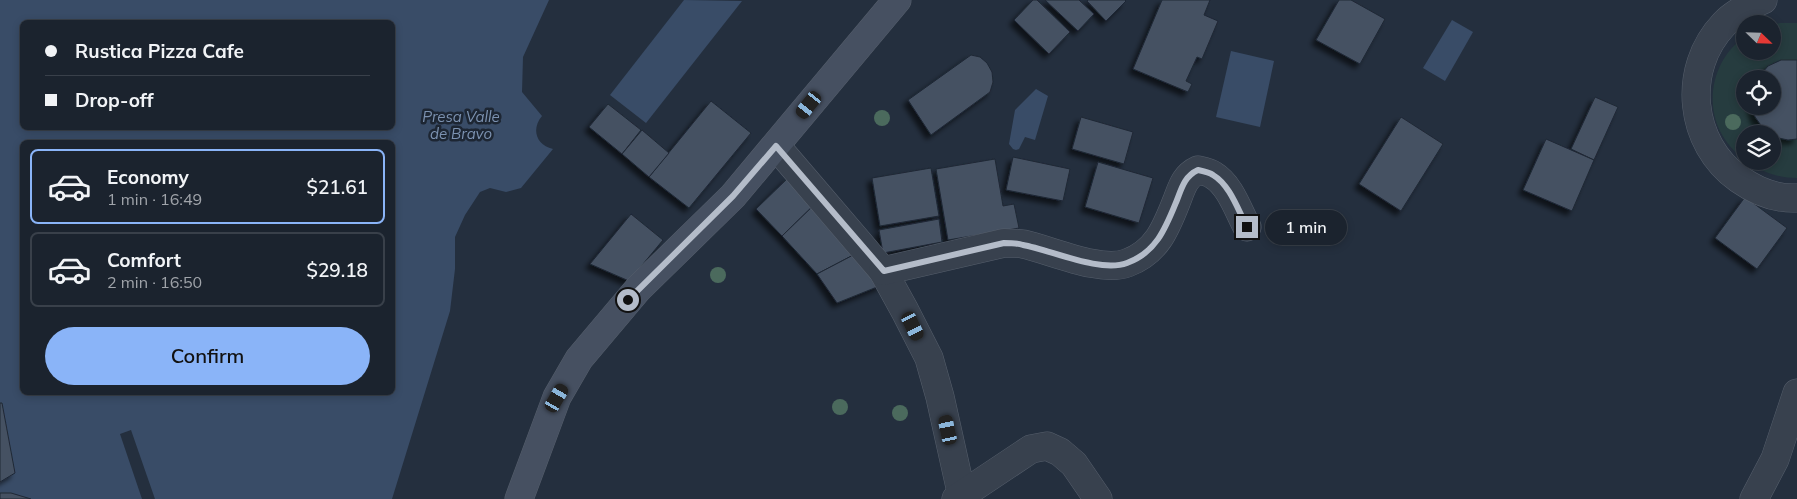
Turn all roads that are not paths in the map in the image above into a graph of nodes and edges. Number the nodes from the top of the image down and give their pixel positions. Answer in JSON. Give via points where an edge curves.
{"nodes":[{"id":1,"x":897,"y":0,"type":"edge"},
{"id":2,"x":1762,"y":0,"type":"edge"},
{"id":3,"x":776,"y":146,"type":"junction"},
{"id":4,"x":1797,"y":198,"type":"edge"},
{"id":5,"x":1247,"y":227,"type":"dead end"},
{"id":6,"x":884,"y":271,"type":"junction"},
{"id":7,"x":1797,"y":393,"type":"edge"},
{"id":8,"x":959,"y":497,"type":"edge"},
{"id":9,"x":519,"y":499,"type":"edge"},
{"id":10,"x":1098,"y":499,"type":"edge"},
{"id":11,"x":1754,"y":499,"type":"edge"}],
"edges":[{"from":1,"to":3,"type":"main road"},
{"from":2,"to":4,"type":"street","via":[[1747,6],[1724,24],[1707,48],[1697,75],[1696,105],[1702,133],[1716,158],[1731,174],[1770,194]]},
{"from":3,"to":6,"type":"street"},
{"from":3,"to":9,"type":"main road","via":[[733,196],[638,290],[579,358],[557,398]]},
{"from":5,"to":6,"type":"street","via":[[1222,182],[1212,174],[1198,170],[1190,174],[1183,185],[1156,243],[1140,258],[1124,264],[1077,260],[1022,244],[1004,243]]},
{"from":6,"to":8,"type":"street","via":[[929,358],[940,397]]},
{"from":7,"to":11,"type":"street","via":[[1775,460]]},
{"from":8,"to":10,"type":"street","via":[[1031,449],[1047,446],[1074,464]]}]}
